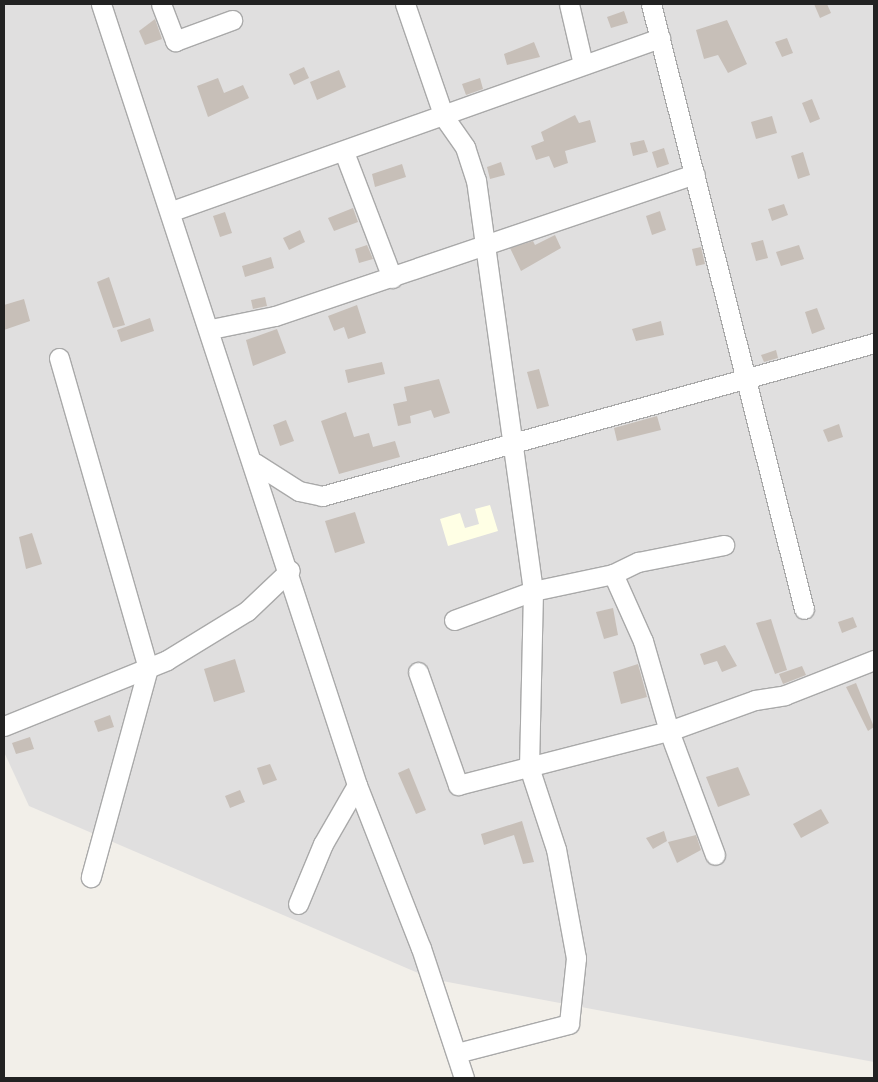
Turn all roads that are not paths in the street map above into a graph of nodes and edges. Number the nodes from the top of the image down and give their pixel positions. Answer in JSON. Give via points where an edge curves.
{"nodes":[{"id":1,"x":102,"y":4,"type":"edge"},
{"id":2,"x":161,"y":4,"type":"edge"},
{"id":3,"x":404,"y":4,"type":"edge"},
{"id":4,"x":569,"y":4,"type":"edge"},
{"id":5,"x":651,"y":4,"type":"edge"},
{"id":6,"x":232,"y":20,"type":"dead end"},
{"id":7,"x":660,"y":38,"type":"junction"},
{"id":8,"x":584,"y":64,"type":"junction"},
{"id":9,"x":444,"y":117,"type":"junction"},
{"id":10,"x":344,"y":152,"type":"junction"},
{"id":11,"x":695,"y":174,"type":"junction"},
{"id":12,"x":172,"y":211,"type":"junction"},
{"id":13,"x":486,"y":245,"type":"junction"},
{"id":14,"x":392,"y":278,"type":"junction"},
{"id":15,"x":211,"y":329,"type":"junction"},
{"id":16,"x":874,"y":343,"type":"edge"},
{"id":17,"x":59,"y":358,"type":"dead end"},
{"id":18,"x":747,"y":379,"type":"junction"},
{"id":19,"x":513,"y":444,"type":"junction"},
{"id":20,"x":255,"y":463,"type":"junction"},
{"id":21,"x":724,"y":544,"type":"dead end"},
{"id":22,"x":290,"y":570,"type":"junction"},
{"id":23,"x":613,"y":574,"type":"junction"},
{"id":24,"x":533,"y":591,"type":"junction"},
{"id":25,"x":804,"y":609,"type":"dead end"},
{"id":26,"x":454,"y":620,"type":"dead end"},
{"id":27,"x":874,"y":660,"type":"edge"},
{"id":28,"x":148,"y":668,"type":"junction"},
{"id":29,"x":418,"y":672,"type":"dead end"},
{"id":30,"x":4,"y":726,"type":"edge"},
{"id":31,"x":669,"y":731,"type":"junction"},
{"id":32,"x":529,"y":767,"type":"junction"},
{"id":33,"x":357,"y":785,"type":"junction"},
{"id":34,"x":715,"y":856,"type":"dead end"},
{"id":35,"x":91,"y":877,"type":"dead end"},
{"id":36,"x":298,"y":904,"type":"dead end"},
{"id":37,"x":457,"y":1053,"type":"junction"},
{"id":38,"x":464,"y":1078,"type":"edge"}],
"edges":[{"from":1,"to":12,"type":"street"},
{"from":2,"to":6,"type":"street","via":[[175,40]]},
{"from":3,"to":9,"type":"street"},
{"from":4,"to":8,"type":"street"},
{"from":5,"to":7,"type":"street"},
{"from":7,"to":8,"type":"street"},
{"from":7,"to":11,"type":"street"},
{"from":8,"to":9,"type":"street"},
{"from":9,"to":10,"type":"street"},
{"from":9,"to":13,"type":"street","via":[[465,147]]},
{"from":10,"to":12,"type":"street"},
{"from":10,"to":14,"type":"street"},
{"from":11,"to":13,"type":"street"},
{"from":11,"to":18,"type":"street"},
{"from":12,"to":15,"type":"street"},
{"from":13,"to":14,"type":"street"},
{"from":13,"to":19,"type":"street"},
{"from":14,"to":15,"type":"street","via":[[275,316]]},
{"from":15,"to":20,"type":"street"},
{"from":16,"to":18,"type":"street"},
{"from":17,"to":28,"type":"street"},
{"from":18,"to":19,"type":"street"},
{"from":18,"to":25,"type":"street"},
{"from":19,"to":20,"type":"street","via":[[322,496],[298,491]]},
{"from":19,"to":24,"type":"street"},
{"from":20,"to":22,"type":"street"},
{"from":21,"to":23,"type":"street","via":[[638,562]]},
{"from":22,"to":28,"type":"street","via":[[247,611]]},
{"from":22,"to":33,"type":"street"},
{"from":23,"to":24,"type":"street"},
{"from":23,"to":31,"type":"street","via":[[643,641]]},
{"from":24,"to":26,"type":"street"},
{"from":24,"to":32,"type":"street"},
{"from":27,"to":31,"type":"street","via":[[785,695],[755,700]]},
{"from":28,"to":30,"type":"street"},
{"from":28,"to":35,"type":"street"},
{"from":29,"to":32,"type":"street","via":[[458,785]]},
{"from":31,"to":32,"type":"street"},
{"from":31,"to":34,"type":"street"},
{"from":32,"to":37,"type":"street","via":[[556,849],[574,949],[569,1024]]},
{"from":33,"to":36,"type":"street","via":[[323,844]]},
{"from":33,"to":37,"type":"street"},
{"from":37,"to":38,"type":"street"}]}
